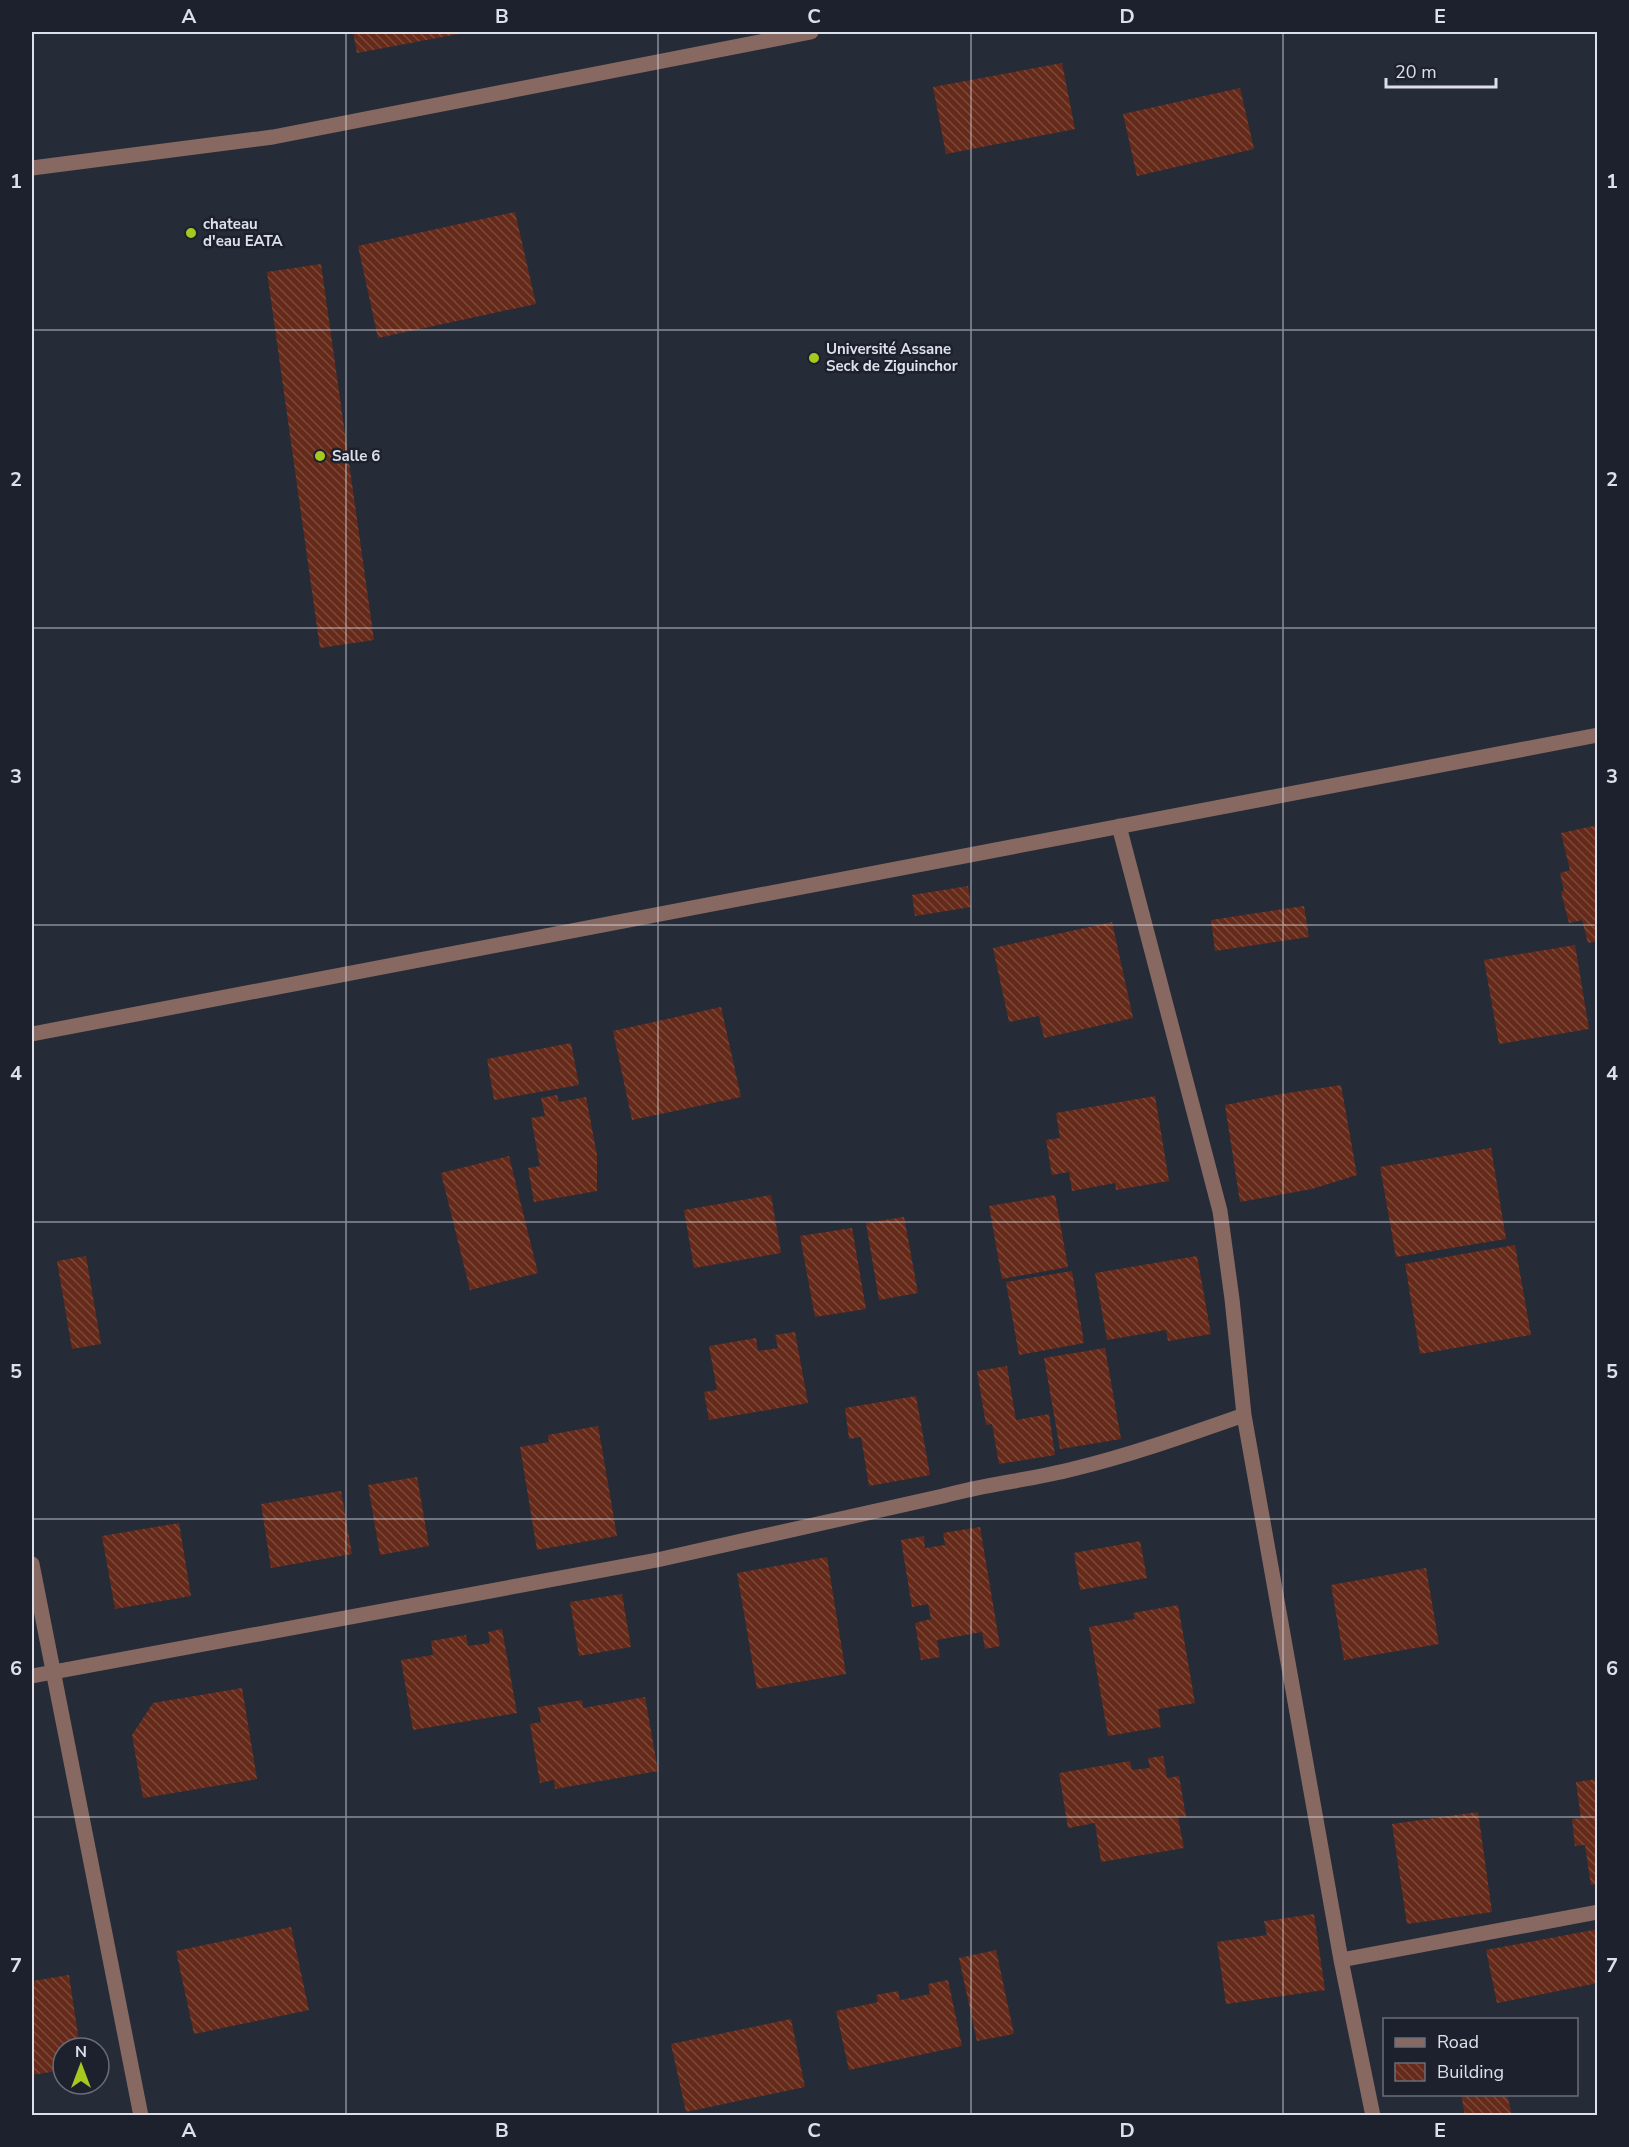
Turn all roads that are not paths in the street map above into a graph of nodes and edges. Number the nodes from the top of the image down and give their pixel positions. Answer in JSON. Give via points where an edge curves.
{"nodes":[{"id":1,"x":811,"y":32,"type":"edge"},
{"id":2,"x":32,"y":168,"type":"edge"},
{"id":3,"x":1598,"y":735,"type":"edge"},
{"id":4,"x":1119,"y":826,"type":"junction"},
{"id":5,"x":32,"y":1034,"type":"edge"},
{"id":6,"x":1244,"y":1415,"type":"junction"},
{"id":7,"x":32,"y":1564,"type":"edge"},
{"id":8,"x":53,"y":1672,"type":"junction"},
{"id":9,"x":32,"y":1676,"type":"edge"},
{"id":10,"x":1598,"y":1912,"type":"edge"},
{"id":11,"x":1341,"y":1960,"type":"junction"},
{"id":12,"x":141,"y":2115,"type":"edge"},
{"id":13,"x":1373,"y":2115,"type":"edge"}],
"edges":[{"from":1,"to":2,"type":"street","via":[[273,137]]},
{"from":3,"to":4,"type":"street"},
{"from":4,"to":5,"type":"street"},
{"from":4,"to":6,"type":"street","via":[[1220,1211]]},
{"from":6,"to":8,"type":"street","via":[[1145,1450],[1071,1470],[977,1486],[657,1560]]},
{"from":6,"to":11,"type":"street"},
{"from":7,"to":8,"type":"street"},
{"from":8,"to":9,"type":"street"},
{"from":8,"to":12,"type":"street"},
{"from":10,"to":11,"type":"street"},
{"from":11,"to":13,"type":"street"}]}
